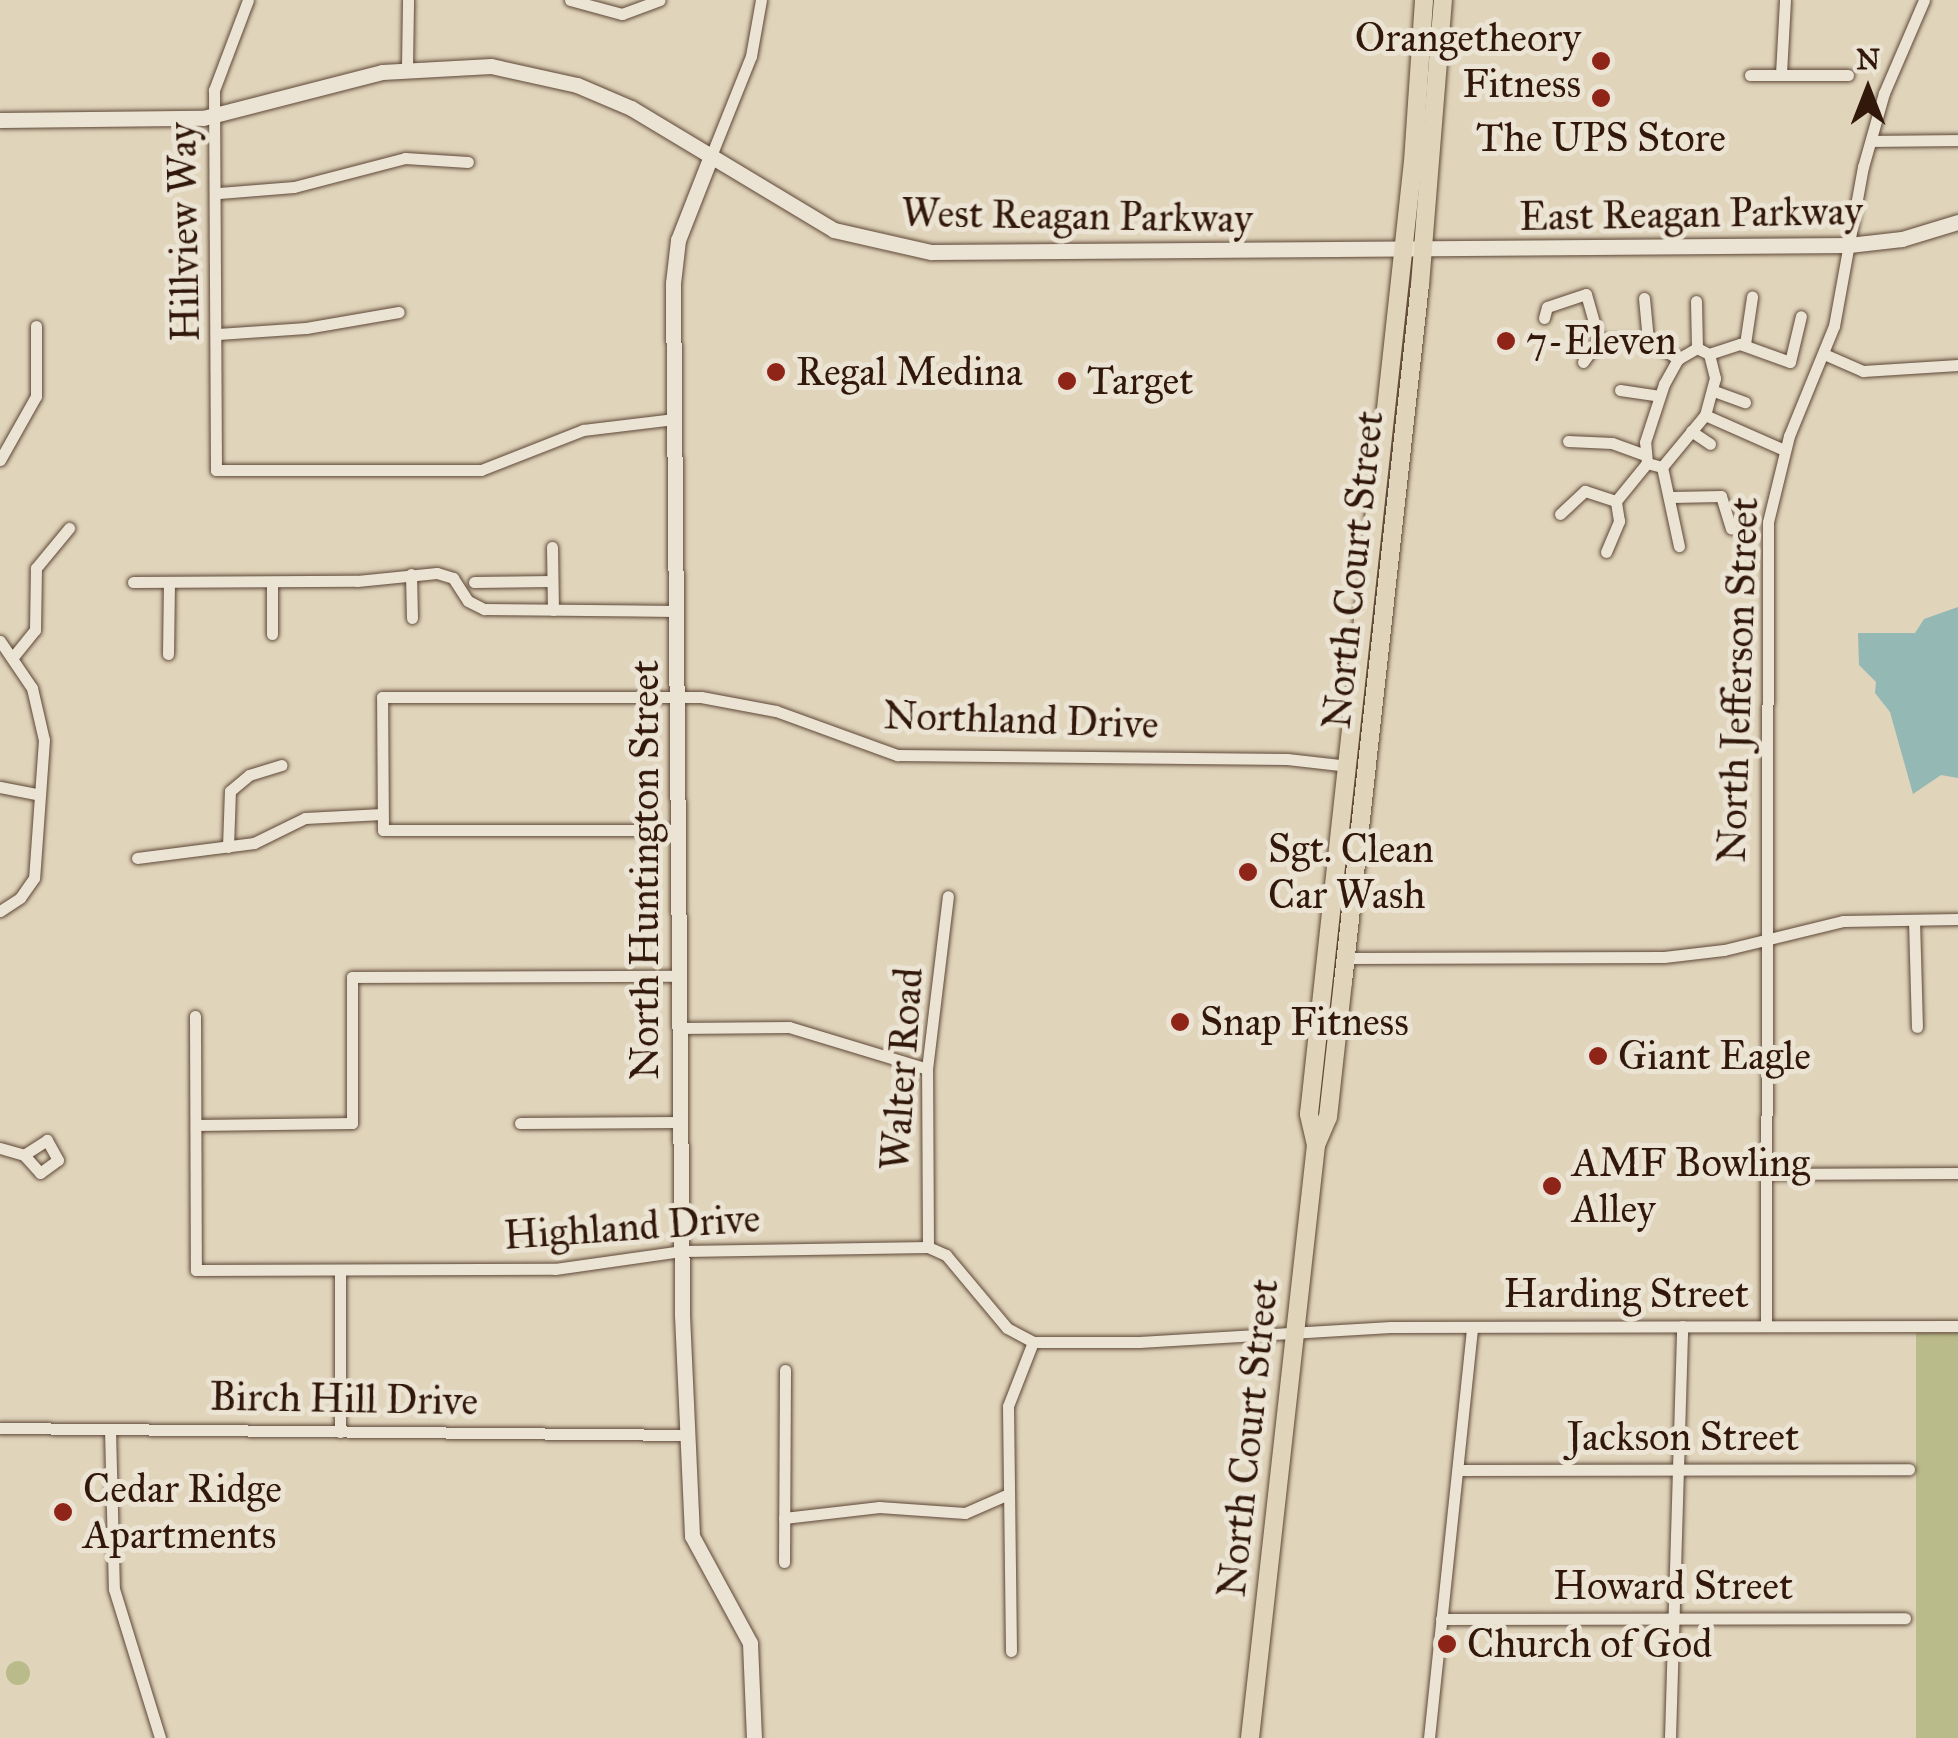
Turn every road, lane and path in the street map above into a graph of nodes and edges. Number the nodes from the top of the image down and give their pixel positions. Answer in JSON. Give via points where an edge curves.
{"nodes":[{"id":1,"x":248,"y":0,"type":"edge"},
{"id":2,"x":408,"y":0,"type":"edge"},
{"id":3,"x":570,"y":0,"type":"edge"},
{"id":4,"x":660,"y":0,"type":"edge"},
{"id":5,"x":760,"y":0,"type":"edge"},
{"id":6,"x":1424,"y":0,"type":"edge"},
{"id":7,"x":1443,"y":0,"type":"edge"},
{"id":8,"x":1784,"y":0,"type":"edge"},
{"id":9,"x":1924,"y":0,"type":"edge"},
{"id":10,"x":407,"y":67,"type":"junction"},
{"id":11,"x":1750,"y":75,"type":"dead end"},
{"id":12,"x":1781,"y":75,"type":"junction"},
{"id":13,"x":1848,"y":75,"type":"dead end"},
{"id":14,"x":216,"y":116,"type":"junction"},
{"id":15,"x":0,"y":120,"type":"edge"},
{"id":16,"x":1872,"y":140,"type":"junction"},
{"id":17,"x":1958,"y":140,"type":"edge"},
{"id":18,"x":711,"y":156,"type":"junction"},
{"id":19,"x":468,"y":162,"type":"dead end"},
{"id":20,"x":219,"y":194,"type":"junction"},
{"id":21,"x":1958,"y":222,"type":"edge"},
{"id":22,"x":1850,"y":245,"type":"junction"},
{"id":23,"x":1413,"y":252,"type":"junction"},
{"id":24,"x":1752,"y":297,"type":"dead end"},
{"id":25,"x":1644,"y":298,"type":"dead end"},
{"id":26,"x":1696,"y":301,"type":"dead end"},
{"id":27,"x":399,"y":312,"type":"dead end"},
{"id":28,"x":1802,"y":316,"type":"dead end"},
{"id":29,"x":1544,"y":318,"type":"dead end"},
{"id":30,"x":36,"y":326,"type":"dead end"},
{"id":31,"x":218,"y":334,"type":"junction"},
{"id":32,"x":1600,"y":340,"type":"junction"},
{"id":33,"x":1648,"y":340,"type":"junction"},
{"id":34,"x":1745,"y":344,"type":"junction"},
{"id":35,"x":1703,"y":351,"type":"junction"},
{"id":36,"x":1824,"y":354,"type":"junction"},
{"id":37,"x":1678,"y":359,"type":"junction"},
{"id":38,"x":1583,"y":362,"type":"dead end"},
{"id":39,"x":1958,"y":365,"type":"edge"},
{"id":40,"x":1620,"y":390,"type":"dead end"},
{"id":41,"x":1714,"y":391,"type":"junction"},
{"id":42,"x":1660,"y":396,"type":"junction"},
{"id":43,"x":1745,"y":402,"type":"dead end"},
{"id":44,"x":1704,"y":414,"type":"junction"},
{"id":45,"x":674,"y":419,"type":"junction"},
{"id":46,"x":1690,"y":431,"type":"junction"},
{"id":47,"x":1568,"y":441,"type":"dead end"},
{"id":48,"x":1710,"y":444,"type":"dead end"},
{"id":49,"x":1784,"y":450,"type":"junction"},
{"id":50,"x":1645,"y":458,"type":"junction"},
{"id":51,"x":0,"y":460,"type":"edge"},
{"id":52,"x":1662,"y":467,"type":"junction"},
{"id":53,"x":1672,"y":497,"type":"junction"},
{"id":54,"x":1616,"y":501,"type":"junction"},
{"id":55,"x":1560,"y":514,"type":"dead end"},
{"id":56,"x":69,"y":528,"type":"dead end"},
{"id":57,"x":1731,"y":529,"type":"dead end"},
{"id":58,"x":1679,"y":546,"type":"dead end"},
{"id":59,"x":552,"y":547,"type":"dead end"},
{"id":60,"x":1606,"y":552,"type":"dead end"},
{"id":61,"x":412,"y":574,"type":"junction"},
{"id":62,"x":552,"y":580,"type":"junction"},
{"id":63,"x":133,"y":582,"type":"dead end"},
{"id":64,"x":169,"y":582,"type":"junction"},
{"id":65,"x":272,"y":582,"type":"junction"},
{"id":66,"x":474,"y":582,"type":"dead end"},
{"id":67,"x":553,"y":610,"type":"junction"},
{"id":68,"x":676,"y":611,"type":"junction"},
{"id":69,"x":412,"y":618,"type":"dead end"},
{"id":70,"x":272,"y":634,"type":"dead end"},
{"id":71,"x":0,"y":640,"type":"edge"},
{"id":72,"x":168,"y":654,"type":"dead end"},
{"id":73,"x":14,"y":656,"type":"junction"},
{"id":74,"x":676,"y":696,"type":"junction"},
{"id":75,"x":282,"y":765,"type":"dead end"},
{"id":76,"x":1346,"y":766,"type":"junction"},
{"id":77,"x":1366,"y":770,"type":"junction"},
{"id":78,"x":0,"y":787,"type":"edge"},
{"id":79,"x":37,"y":794,"type":"junction"},
{"id":80,"x":382,"y":814,"type":"junction"},
{"id":81,"x":678,"y":830,"type":"junction"},
{"id":82,"x":228,"y":847,"type":"junction"},
{"id":83,"x":137,"y":858,"type":"dead end"},
{"id":84,"x":948,"y":896,"type":"dead end"},
{"id":85,"x":0,"y":911,"type":"edge"},
{"id":86,"x":1958,"y":919,"type":"edge"},
{"id":87,"x":1914,"y":920,"type":"junction"},
{"id":88,"x":1766,"y":938,"type":"junction"},
{"id":89,"x":1346,"y":958,"type":"junction"},
{"id":90,"x":679,"y":976,"type":"junction"},
{"id":91,"x":196,"y":1016,"type":"dead end"},
{"id":92,"x":1917,"y":1027,"type":"dead end"},
{"id":93,"x":679,"y":1028,"type":"junction"},
{"id":94,"x":927,"y":1069,"type":"junction"},
{"id":95,"x":680,"y":1122,"type":"junction"},
{"id":96,"x":520,"y":1123,"type":"dead end"},
{"id":97,"x":196,"y":1125,"type":"junction"},
{"id":98,"x":1316,"y":1145,"type":"junction"},
{"id":99,"x":0,"y":1148,"type":"edge"},
{"id":100,"x":24,"y":1155,"type":"dead end"},
{"id":101,"x":1958,"y":1173,"type":"edge"},
{"id":102,"x":1766,"y":1174,"type":"junction"},
{"id":103,"x":928,"y":1247,"type":"junction"},
{"id":104,"x":681,"y":1250,"type":"junction"},
{"id":105,"x":340,"y":1270,"type":"junction"},
{"id":106,"x":1682,"y":1326,"type":"junction"},
{"id":107,"x":1766,"y":1326,"type":"junction"},
{"id":108,"x":1958,"y":1326,"type":"edge"},
{"id":109,"x":1472,"y":1327,"type":"junction"},
{"id":110,"x":1295,"y":1332,"type":"junction"},
{"id":111,"x":1034,"y":1342,"type":"junction"},
{"id":112,"x":785,"y":1370,"type":"dead end"},
{"id":113,"x":0,"y":1428,"type":"edge"},
{"id":114,"x":110,"y":1429,"type":"junction"},
{"id":115,"x":340,"y":1432,"type":"junction"},
{"id":116,"x":687,"y":1435,"type":"junction"},
{"id":117,"x":1909,"y":1469,"type":"dead end"},
{"id":118,"x":1458,"y":1470,"type":"junction"},
{"id":119,"x":1679,"y":1470,"type":"junction"},
{"id":120,"x":1006,"y":1495,"type":"junction"},
{"id":121,"x":784,"y":1518,"type":"junction"},
{"id":122,"x":784,"y":1562,"type":"dead end"},
{"id":123,"x":1905,"y":1618,"type":"dead end"},
{"id":124,"x":1441,"y":1619,"type":"junction"},
{"id":125,"x":1673,"y":1619,"type":"junction"},
{"id":126,"x":1011,"y":1652,"type":"dead end"},
{"id":127,"x":160,"y":1738,"type":"edge"},
{"id":128,"x":754,"y":1738,"type":"edge"},
{"id":129,"x":1250,"y":1738,"type":"edge"},
{"id":130,"x":1429,"y":1738,"type":"edge"},
{"id":131,"x":1670,"y":1738,"type":"edge"}],
"edges":[{"from":1,"to":14,"type":"street","name":"Hillview Way","via":[[216,76]]},
{"from":2,"to":10,"type":"street"},
{"from":3,"to":4,"type":"street","via":[[622,14]]},
{"from":5,"to":18,"type":"street","name":"North Huntington Street","via":[[746,68]]},
{"from":6,"to":23,"type":"main road","name":"North Court Street"},
{"from":7,"to":23,"type":"main road","name":"North Court Street"},
{"from":8,"to":12,"type":"street"},
{"from":9,"to":16,"type":"street","name":"North Jefferson Street","via":[[1890,75]]},
{"from":10,"to":14,"type":"street","name":"West Reagan Parkway"},
{"from":10,"to":18,"type":"street","name":"West Reagan Parkway","via":[[476,64],[549,77],[631,108]]},
{"from":11,"to":12,"type":"street"},
{"from":12,"to":13,"type":"street"},
{"from":14,"to":15,"type":"street","name":"West Reagan Parkway"},
{"from":14,"to":20,"type":"street","name":"Hillview Way"},
{"from":16,"to":17,"type":"street"},
{"from":16,"to":22,"type":"street","name":"North Jefferson Street"},
{"from":18,"to":23,"type":"street","name":"West Reagan Parkway","via":[[834,230],[908,250]]},
{"from":18,"to":45,"type":"street","name":"North Huntington Street","via":[[674,260]]},
{"from":19,"to":20,"type":"street","via":[[406,158],[294,188]]},
{"from":20,"to":31,"type":"street","name":"Hillview Way"},
{"from":21,"to":22,"type":"street","name":"East Reagan Parkway","via":[[1902,240]]},
{"from":22,"to":23,"type":"street","name":"East Reagan Parkway"},
{"from":22,"to":36,"type":"street","name":"North Jefferson Street"},
{"from":23,"to":76,"type":"main road","name":"North Court Street"},
{"from":23,"to":77,"type":"main road","name":"North Court Street"},
{"from":24,"to":34,"type":"street"},
{"from":25,"to":33,"type":"street"},
{"from":26,"to":35,"type":"street"},
{"from":27,"to":31,"type":"street"},
{"from":28,"to":34,"type":"street","via":[[1790,362]]},
{"from":29,"to":32,"type":"street","via":[[1548,307],[1586,294]]},
{"from":30,"to":51,"type":"street","via":[[36,396]]},
{"from":31,"to":45,"type":"street","name":"Hillview Way","via":[[216,470],[481,470],[583,430]]},
{"from":32,"to":33,"type":"street"},
{"from":32,"to":38,"type":"street"},
{"from":33,"to":37,"type":"street"},
{"from":34,"to":35,"type":"street"},
{"from":35,"to":37,"type":"street"},
{"from":35,"to":41,"type":"street"},
{"from":36,"to":39,"type":"street","via":[[1863,371]]},
{"from":36,"to":49,"type":"street","name":"North Jefferson Street"},
{"from":37,"to":42,"type":"street"},
{"from":40,"to":42,"type":"street"},
{"from":41,"to":43,"type":"street"},
{"from":41,"to":44,"type":"street"},
{"from":42,"to":50,"type":"street"},
{"from":44,"to":46,"type":"street"},
{"from":44,"to":49,"type":"street"},
{"from":45,"to":68,"type":"street","name":"North Huntington Street"},
{"from":46,"to":48,"type":"street"},
{"from":46,"to":52,"type":"street"},
{"from":47,"to":50,"type":"street","via":[[1612,443]]},
{"from":49,"to":88,"type":"street","name":"North Jefferson Street","via":[[1766,549]]},
{"from":50,"to":52,"type":"street"},
{"from":50,"to":54,"type":"street"},
{"from":52,"to":53,"type":"street"},
{"from":53,"to":57,"type":"street","via":[[1721,496]]},
{"from":53,"to":58,"type":"street"},
{"from":54,"to":55,"type":"street","via":[[1584,491]]},
{"from":54,"to":60,"type":"street","via":[[1619,521]]},
{"from":56,"to":73,"type":"street","via":[[36,568],[35,630]]},
{"from":59,"to":62,"type":"street"},
{"from":61,"to":65,"type":"street"},
{"from":61,"to":67,"type":"street","via":[[447,575],[484,609]]},
{"from":61,"to":69,"type":"street"},
{"from":62,"to":66,"type":"street"},
{"from":62,"to":67,"type":"street"},
{"from":63,"to":64,"type":"street"},
{"from":64,"to":65,"type":"street"},
{"from":64,"to":72,"type":"street"},
{"from":65,"to":70,"type":"street"},
{"from":67,"to":68,"type":"street"},
{"from":68,"to":74,"type":"street","name":"North Huntington Street"},
{"from":71,"to":73,"type":"street"},
{"from":73,"to":79,"type":"street","via":[[43,723]]},
{"from":74,"to":76,"type":"street","name":"Northland Drive","via":[[756,705],[897,756],[1288,759]]},
{"from":74,"to":80,"type":"street","name":"Northland Drive","via":[[382,697]]},
{"from":74,"to":81,"type":"street","name":"North Huntington Street"},
{"from":75,"to":82,"type":"street","via":[[249,775],[230,791]]},
{"from":76,"to":77,"type":"street","name":"Northland Drive"},
{"from":76,"to":98,"type":"main road","name":"North Court Street","via":[[1309,1114]]},
{"from":77,"to":89,"type":"main road","name":"North Court Street"},
{"from":78,"to":79,"type":"street"},
{"from":79,"to":85,"type":"street","via":[[34,878]]},
{"from":80,"to":81,"type":"street","via":[[382,830]]},
{"from":80,"to":82,"type":"street","via":[[305,818],[272,837]]},
{"from":81,"to":90,"type":"street","name":"North Huntington Street"},
{"from":82,"to":83,"type":"street"},
{"from":84,"to":94,"type":"street","name":"Walter Road"},
{"from":86,"to":87,"type":"street"},
{"from":87,"to":88,"type":"street","via":[[1830,923]]},
{"from":87,"to":92,"type":"street"},
{"from":88,"to":89,"type":"street","via":[[1664,956]]},
{"from":88,"to":102,"type":"street","name":"North Jefferson Street"},
{"from":89,"to":98,"type":"main road","name":"North Court Street","via":[[1328,1117]]},
{"from":90,"to":93,"type":"street","name":"North Huntington Street"},
{"from":90,"to":97,"type":"street","via":[[352,977],[352,1123]]},
{"from":91,"to":97,"type":"street"},
{"from":93,"to":94,"type":"street","via":[[789,1026]]},
{"from":93,"to":95,"type":"street","name":"North Huntington Street"},
{"from":94,"to":103,"type":"street","name":"Walter Road"},
{"from":95,"to":96,"type":"street"},
{"from":95,"to":104,"type":"street","name":"North Huntington Street"},
{"from":97,"to":105,"type":"street","name":"Highland Drive","via":[[196,1270]]},
{"from":98,"to":110,"type":"main road","name":"North Court Street"},
{"from":99,"to":100,"type":"street"},
{"from":101,"to":102,"type":"street"},
{"from":102,"to":107,"type":"street","name":"North Jefferson Street"},
{"from":103,"to":104,"type":"street","name":"Highland Drive"},
{"from":103,"to":111,"type":"street","via":[[946,1256],[1014,1334]]},
{"from":104,"to":105,"type":"street","name":"Highland Drive","via":[[567,1268]]},
{"from":104,"to":116,"type":"street","name":"North Huntington Street"},
{"from":105,"to":115,"type":"street"},
{"from":106,"to":107,"type":"street","name":"Harding Street"},
{"from":106,"to":109,"type":"street","name":"Harding Street"},
{"from":106,"to":119,"type":"street"},
{"from":107,"to":108,"type":"street","name":"Harding Street"},
{"from":109,"to":110,"type":"street","name":"Harding Street"},
{"from":109,"to":118,"type":"street"},
{"from":110,"to":111,"type":"street","name":"Harding Street"},
{"from":110,"to":129,"type":"main road","name":"North Court Street"},
{"from":111,"to":120,"type":"street","via":[[1008,1406]]},
{"from":112,"to":121,"type":"street"},
{"from":113,"to":114,"type":"street","name":"Birch Hill Drive"},
{"from":114,"to":115,"type":"street","name":"Birch Hill Drive"},
{"from":114,"to":127,"type":"street","via":[[114,1589]]},
{"from":115,"to":116,"type":"street","name":"Birch Hill Drive"},
{"from":116,"to":128,"type":"street","name":"North Huntington Street","via":[[692,1536],[744,1626],[754,1660]]},
{"from":117,"to":119,"type":"street","name":"Jackson Street"},
{"from":118,"to":119,"type":"street","name":"Jackson Street"},
{"from":118,"to":124,"type":"street"},
{"from":119,"to":125,"type":"street"},
{"from":120,"to":121,"type":"street","via":[[982,1511],[965,1513],[879,1507]]},
{"from":120,"to":126,"type":"street","via":[[1013,1518]]},
{"from":121,"to":122,"type":"street"},
{"from":123,"to":125,"type":"street","name":"Howard Street"},
{"from":124,"to":125,"type":"street","name":"Howard Street"},
{"from":124,"to":130,"type":"street"},
{"from":125,"to":131,"type":"street"}]}
